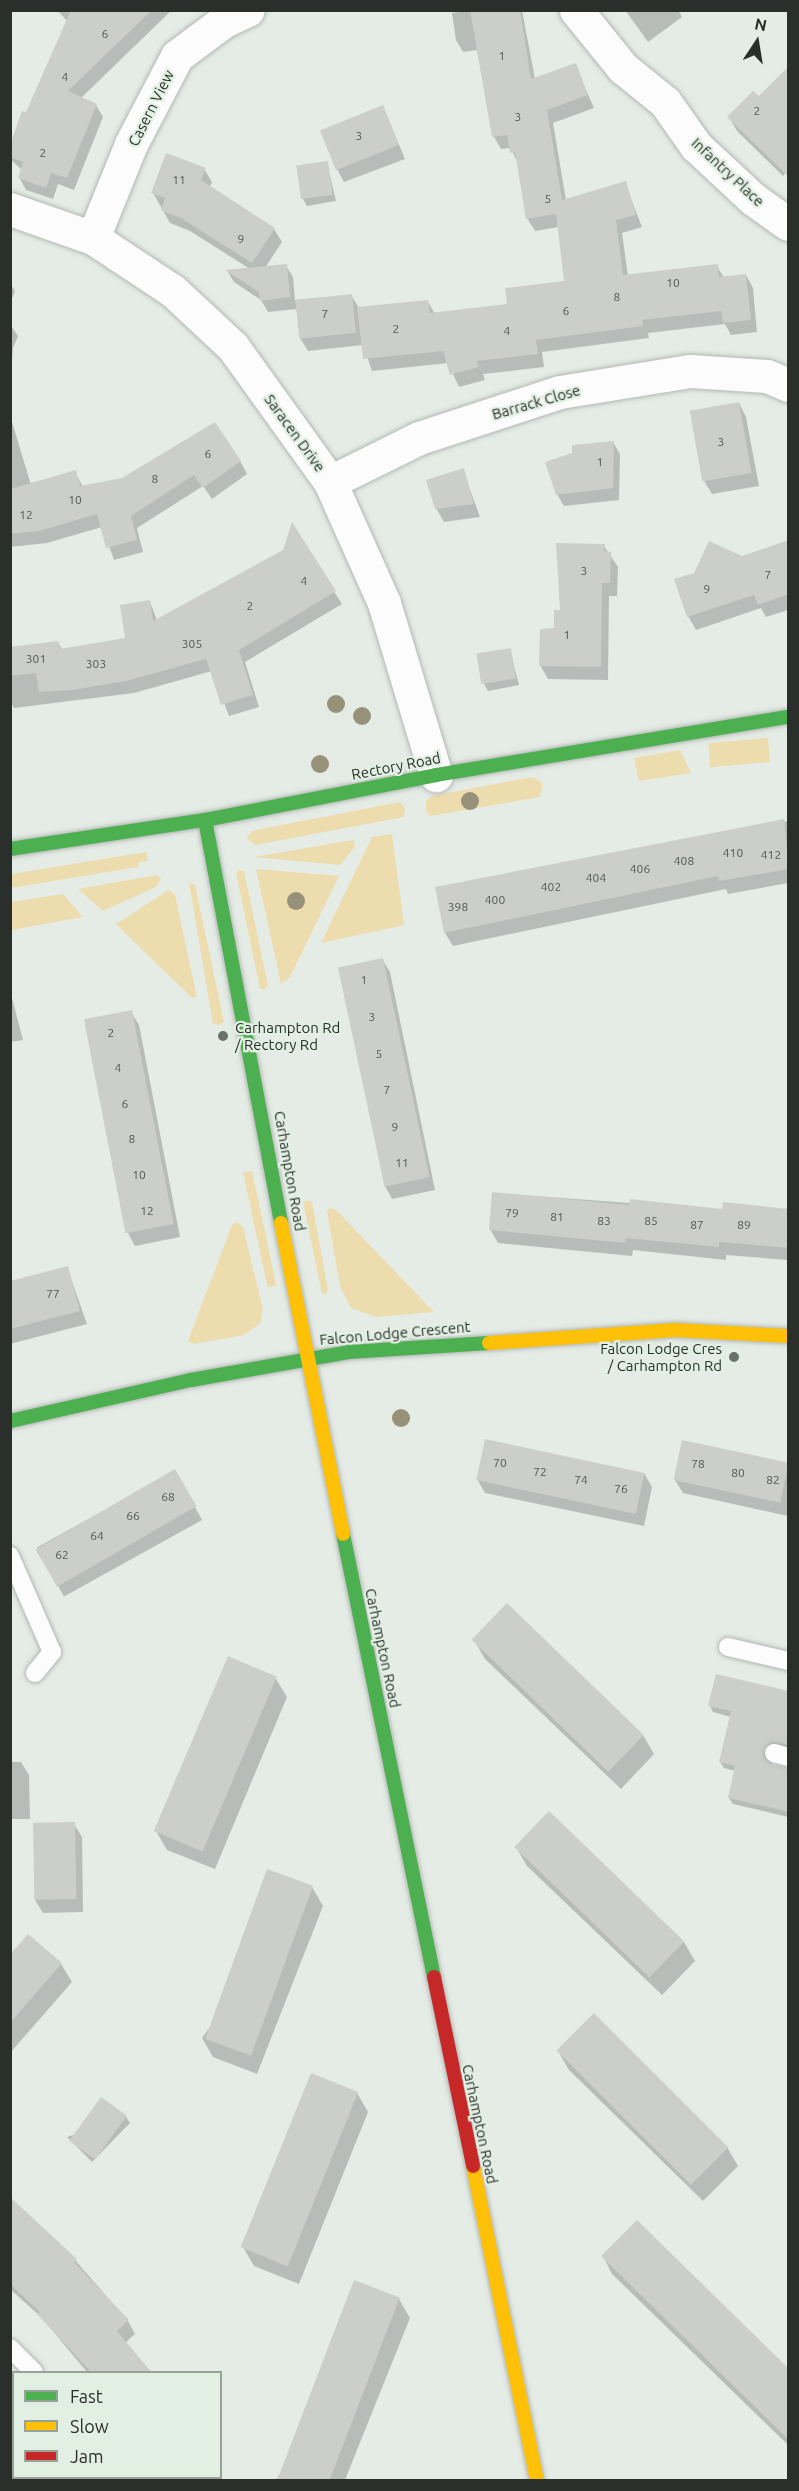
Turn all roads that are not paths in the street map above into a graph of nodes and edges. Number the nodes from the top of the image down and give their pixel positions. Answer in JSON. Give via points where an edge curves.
{"nodes":[{"id":1,"x":248,"y":10,"type":"edge"},
{"id":2,"x":576,"y":10,"type":"edge"},
{"id":3,"x":10,"y":209,"type":"edge"},
{"id":4,"x":789,"y":224,"type":"edge"},
{"id":5,"x":93,"y":238,"type":"junction"},
{"id":6,"x":789,"y":384,"type":"edge"},
{"id":7,"x":330,"y":482,"type":"junction"},
{"id":8,"x":789,"y":717,"type":"edge"},
{"id":9,"x":436,"y":775,"type":"junction"},
{"id":10,"x":205,"y":820,"type":"junction"},
{"id":11,"x":10,"y":849,"type":"edge"},
{"id":12,"x":789,"y":1336,"type":"edge"},
{"id":13,"x":307,"y":1357,"type":"junction"},
{"id":14,"x":10,"y":1421,"type":"edge"},
{"id":15,"x":10,"y":1556,"type":"edge"},
{"id":16,"x":729,"y":1647,"type":"dead end"},
{"id":17,"x":789,"y":1661,"type":"edge"},
{"id":18,"x":35,"y":1673,"type":"dead end"},
{"id":19,"x":10,"y":2348,"type":"edge"},
{"id":20,"x":31,"y":2371,"type":"edge"},
{"id":21,"x":537,"y":2481,"type":"edge"}],
"edges":[{"from":1,"to":5,"type":"street","name":"Casern View","via":[[224,21],[177,56],[131,144]]},
{"from":2,"to":4,"type":"street","name":"Infantry Place","via":[[623,68],[665,102],[696,146],[753,199]]},
{"from":3,"to":5,"type":"street","name":"Saracen Drive"},
{"from":5,"to":7,"type":"street","name":"Saracen Drive","via":[[173,291],[233,347]]},
{"from":6,"to":7,"type":"street","name":"Barrack Close","via":[[767,376],[690,371],[560,392],[419,438]]},
{"from":7,"to":9,"type":"street","name":"Saracen Drive","via":[[384,603]]},
{"from":8,"to":9,"type":"street","name":"Rectory Road"},
{"from":9,"to":10,"type":"street","name":"Rectory Road"},
{"from":10,"to":11,"type":"street","name":"Rectory Road"},
{"from":10,"to":13,"type":"street","name":"Carhampton Road"},
{"from":12,"to":13,"type":"street","name":"Falcon Lodge Crescent","via":[[675,1330]]},
{"from":13,"to":14,"type":"street","name":"Falcon Lodge Crescent"},
{"from":13,"to":21,"type":"street","name":"Carhampton Road"},
{"from":15,"to":18,"type":"lane","via":[[52,1652]]},
{"from":16,"to":17,"type":"lane"},
{"from":19,"to":20,"type":"lane"}]}
